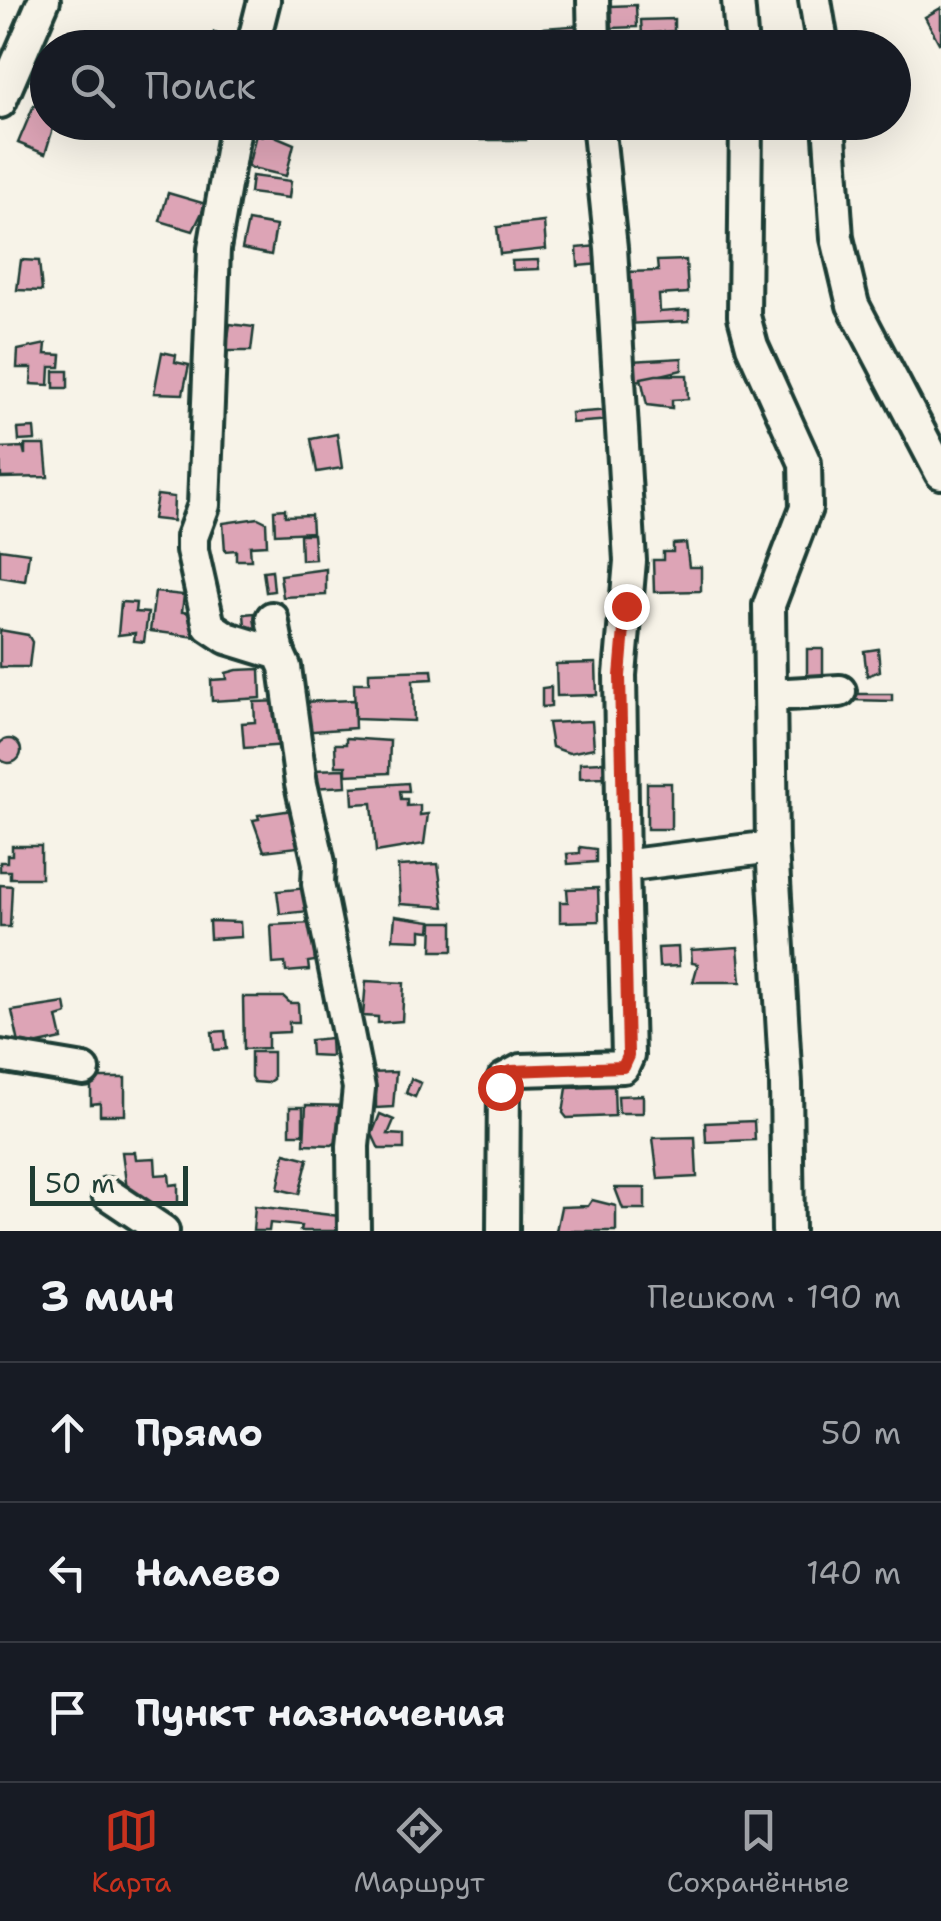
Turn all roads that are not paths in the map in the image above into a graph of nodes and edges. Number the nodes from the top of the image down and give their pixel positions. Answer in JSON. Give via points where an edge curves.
{"nodes":[{"id":1,"x":44,"y":0,"type":"edge"},
{"id":2,"x":264,"y":0,"type":"edge"},
{"id":3,"x":594,"y":0,"type":"edge"},
{"id":4,"x":738,"y":0,"type":"edge"},
{"id":5,"x":815,"y":0,"type":"edge"},
{"id":6,"x":31,"y":30,"type":"edge"},
{"id":7,"x":256,"y":30,"type":"edge"},
{"id":8,"x":594,"y":30,"type":"edge"},
{"id":9,"x":740,"y":30,"type":"edge"},
{"id":10,"x":820,"y":30,"type":"edge"},
{"id":11,"x":30,"y":32,"type":"edge"},
{"id":12,"x":0,"y":102,"type":"edge"},
{"id":13,"x":233,"y":140,"type":"edge"},
{"id":14,"x":600,"y":140,"type":"edge"},
{"id":15,"x":746,"y":140,"type":"edge"},
{"id":16,"x":831,"y":140,"type":"edge"},
{"id":17,"x":941,"y":473,"type":"edge"},
{"id":18,"x":272,"y":618,"type":"dead end"},
{"id":19,"x":278,"y":654,"type":"junction"},
{"id":20,"x":840,"y":692,"type":"dead end"},
{"id":21,"x":770,"y":695,"type":"junction"},
{"id":22,"x":772,"y":847,"type":"junction"},
{"id":23,"x":624,"y":866,"type":"junction"},
{"id":24,"x":0,"y":1056,"type":"edge"},
{"id":25,"x":84,"y":1070,"type":"dead end"},
{"id":26,"x":108,"y":1194,"type":"dead end"},
{"id":27,"x":163,"y":1231,"type":"edge"},
{"id":28,"x":354,"y":1231,"type":"edge"},
{"id":29,"x":503,"y":1231,"type":"edge"},
{"id":30,"x":788,"y":1231,"type":"edge"}],
"edges":[{"from":1,"to":6,"type":"street"},
{"from":2,"to":7,"type":"street"},
{"from":3,"to":8,"type":"street"},
{"from":4,"to":9,"type":"street"},
{"from":5,"to":10,"type":"street"},
{"from":11,"to":12,"type":"street"},
{"from":13,"to":19,"type":"street","via":[[214,249],[204,505],[192,550],[210,626]]},
{"from":14,"to":23,"type":"street","via":[[630,561],[620,676]]},
{"from":15,"to":21,"type":"street","via":[[744,316],[806,463],[806,508],[769,606]]},
{"from":16,"to":17,"type":"street","via":[[844,278],[853,306]]},
{"from":18,"to":19,"type":"street"},
{"from":19,"to":28,"type":"street","via":[[359,1088]]},
{"from":20,"to":21,"type":"street"},
{"from":21,"to":22,"type":"street"},
{"from":22,"to":23,"type":"street"},
{"from":22,"to":30,"type":"street"},
{"from":23,"to":29,"type":"street","via":[[628,1056],[623,1067],[521,1070],[504,1079]]},
{"from":24,"to":25,"type":"street"},
{"from":26,"to":27,"type":"street"}]}
